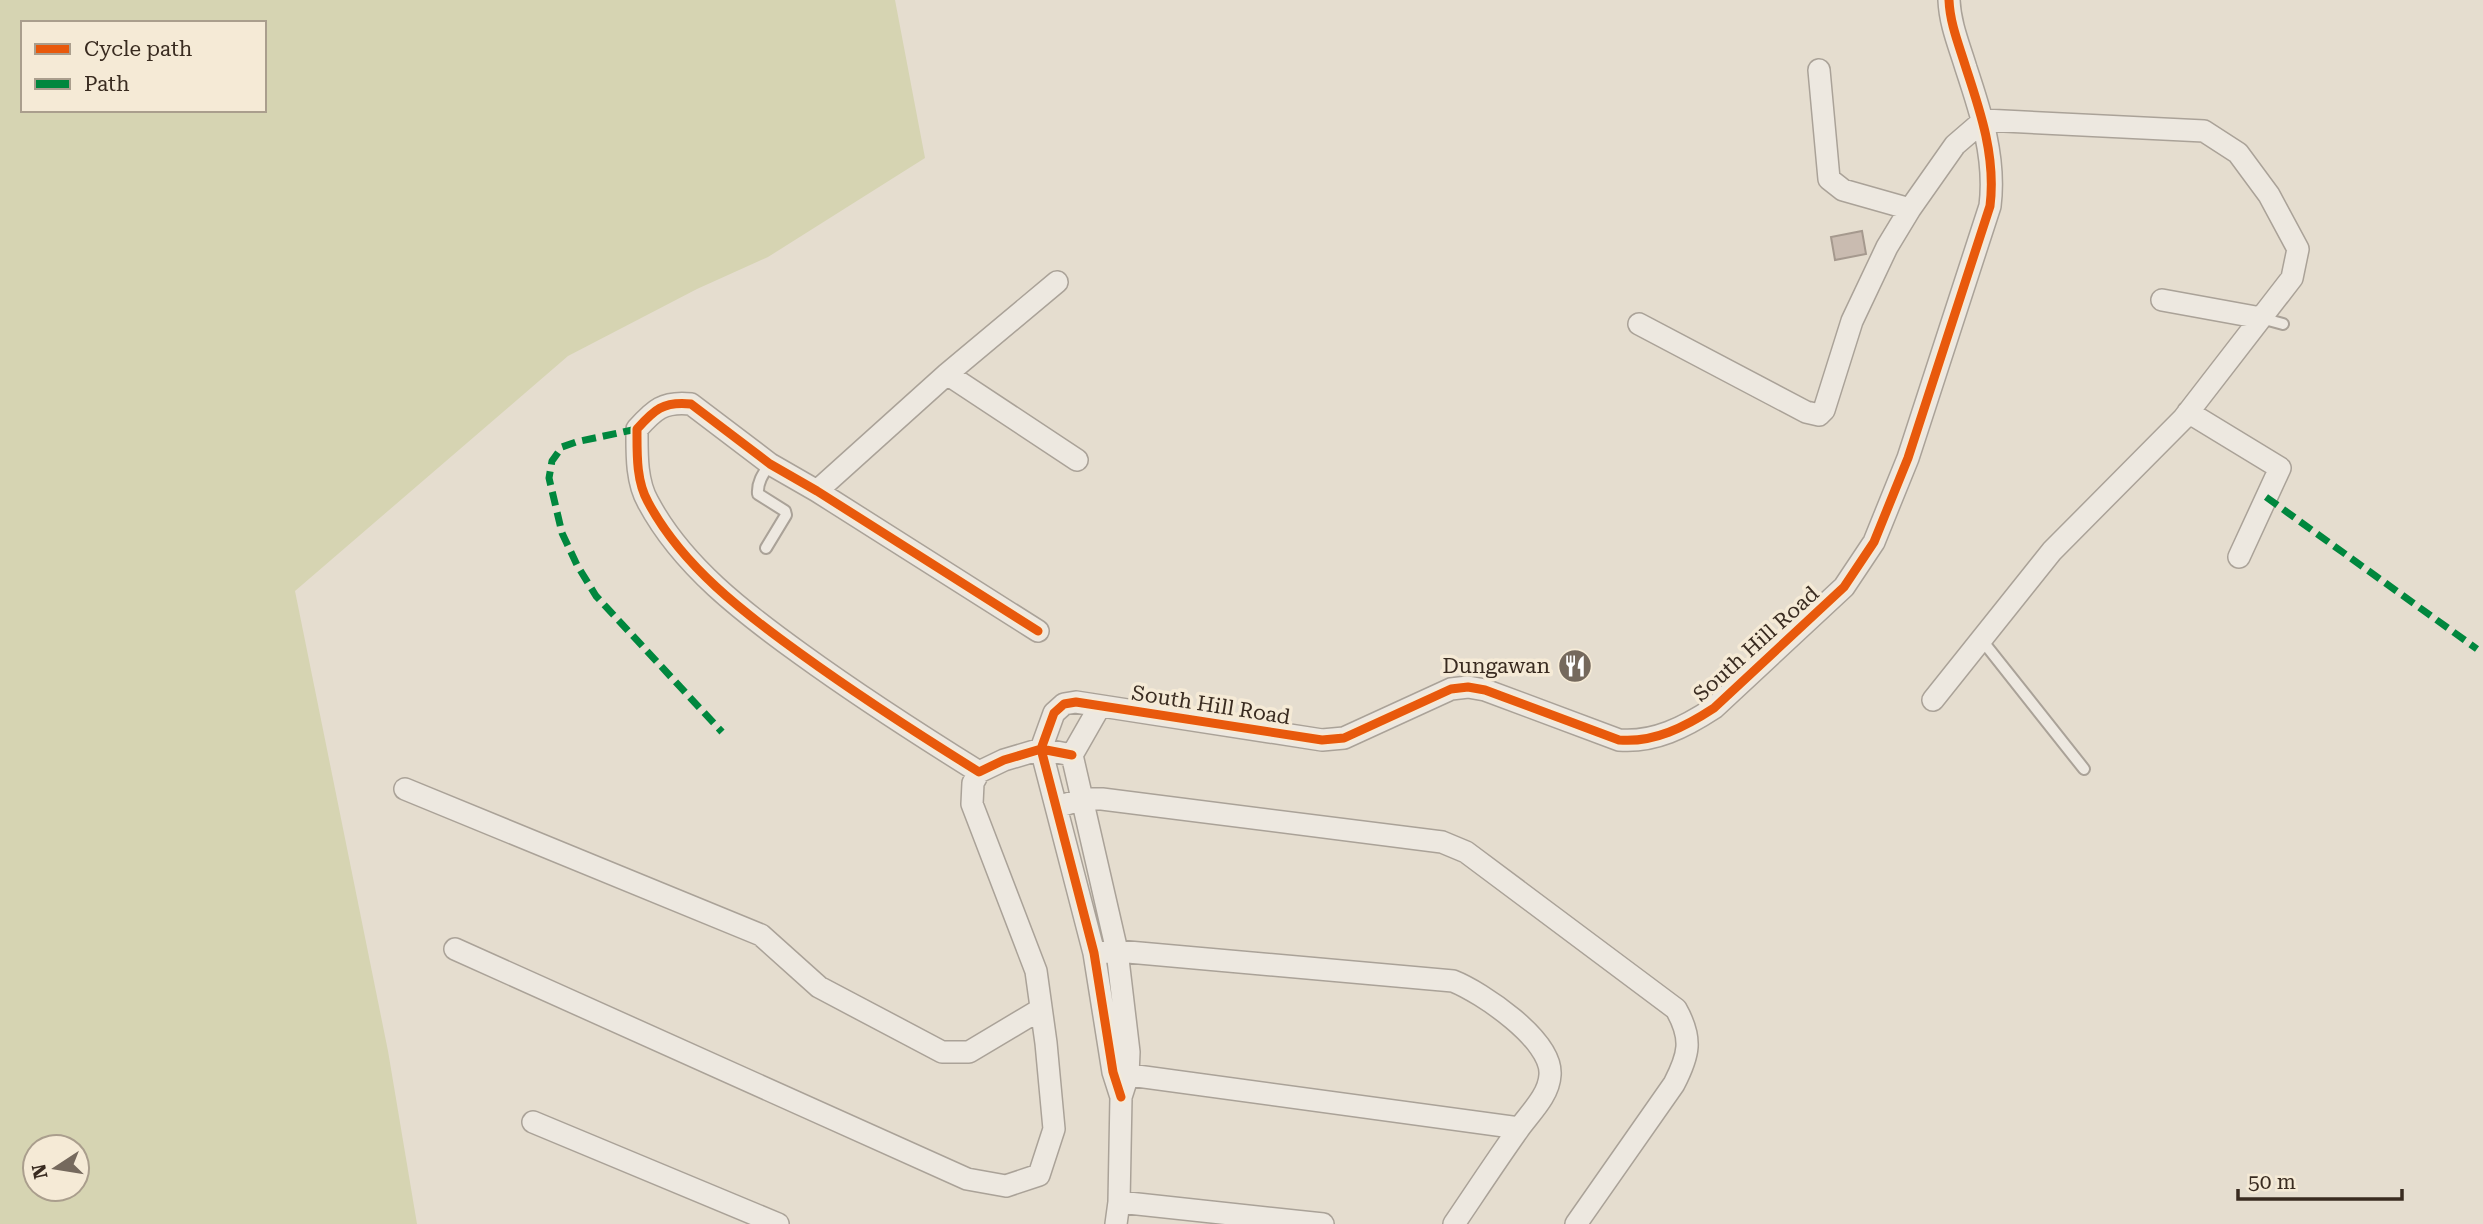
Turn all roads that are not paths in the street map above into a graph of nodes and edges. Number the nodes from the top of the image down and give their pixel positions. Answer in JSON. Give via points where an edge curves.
{"nodes":[{"id":1,"x":1949,"y":0,"type":"edge"},
{"id":2,"x":1819,"y":70,"type":"dead end"},
{"id":3,"x":1984,"y":120,"type":"junction"},
{"id":4,"x":1910,"y":209,"type":"junction"},
{"id":5,"x":1057,"y":282,"type":"dead end"},
{"id":6,"x":2162,"y":300,"type":"dead end"},
{"id":7,"x":2261,"y":318,"type":"junction"},
{"id":8,"x":1639,"y":324,"type":"dead end"},
{"id":9,"x":2283,"y":324,"type":"dead end"},
{"id":10,"x":947,"y":374,"type":"junction"},
{"id":11,"x":2188,"y":412,"type":"junction"},
{"id":12,"x":1077,"y":460,"type":"dead end"},
{"id":13,"x":769,"y":464,"type":"junction"},
{"id":14,"x":817,"y":491,"type":"junction"},
{"id":15,"x":766,"y":548,"type":"dead end"},
{"id":16,"x":2239,"y":557,"type":"dead end"},
{"id":17,"x":1038,"y":631,"type":"dead end"},
{"id":18,"x":1982,"y":639,"type":"junction"},
{"id":19,"x":1933,"y":700,"type":"dead end"},
{"id":20,"x":1100,"y":706,"type":"junction"},
{"id":21,"x":1041,"y":750,"type":"junction"},
{"id":22,"x":1072,"y":755,"type":"junction"},
{"id":23,"x":2084,"y":769,"type":"dead end"},
{"id":24,"x":979,"y":772,"type":"junction"},
{"id":25,"x":405,"y":789,"type":"dead end"},
{"id":26,"x":1083,"y":799,"type":"junction"},
{"id":27,"x":1057,"y":807,"type":"junction"},
{"id":28,"x":454,"y":949,"type":"dead end"},
{"id":29,"x":1117,"y":951,"type":"junction"},
{"id":30,"x":1094,"y":953,"type":"junction"},
{"id":31,"x":1041,"y":1009,"type":"junction"},
{"id":32,"x":1121,"y":1074,"type":"junction"},
{"id":33,"x":533,"y":1122,"type":"dead end"},
{"id":34,"x":1519,"y":1128,"type":"junction"},
{"id":35,"x":1119,"y":1202,"type":"junction"},
{"id":36,"x":778,"y":1224,"type":"edge"},
{"id":37,"x":1116,"y":1224,"type":"edge"},
{"id":38,"x":1323,"y":1224,"type":"edge"},
{"id":39,"x":1454,"y":1224,"type":"edge"},
{"id":40,"x":1576,"y":1224,"type":"edge"}],
"edges":[{"from":1,"to":3,"type":"street","name":"South Hill Road","via":[[1950,18]]},
{"from":2,"to":4,"type":"street","via":[[1829,180],[1843,190]]},
{"from":3,"to":4,"type":"street","via":[[1955,145]]},
{"from":3,"to":7,"type":"street","via":[[2204,131],[2238,153],[2269,195],[2298,249],[2292,278]]},
{"from":3,"to":20,"type":"street","name":"South Hill Road","via":[[1993,185],[1990,206],[1908,458],[1874,542],[1844,587],[1819,612],[1693,722],[1647,739],[1619,740],[1468,687],[1451,688],[1344,738],[1322,740]]},
{"from":4,"to":8,"type":"street","via":[[1852,321],[1819,415]]},
{"from":5,"to":10,"type":"street"},
{"from":6,"to":7,"type":"street"},
{"from":7,"to":9,"type":"lane"},
{"from":7,"to":11,"type":"street"},
{"from":10,"to":12,"type":"street"},
{"from":10,"to":14,"type":"street"},
{"from":11,"to":16,"type":"street","via":[[2280,468]]},
{"from":11,"to":18,"type":"street","via":[[2052,551]]},
{"from":13,"to":14,"type":"street"},
{"from":13,"to":15,"type":"lane","via":[[758,494],[786,515]]},
{"from":13,"to":24,"type":"street","via":[[691,404],[663,406],[637,429],[646,500],[691,562],[753,619],[866,701]]},
{"from":14,"to":17,"type":"street"},
{"from":18,"to":19,"type":"street"},
{"from":18,"to":23,"type":"lane"},
{"from":20,"to":21,"type":"street","name":"South Hill Road","via":[[1064,704],[1054,712]]},
{"from":20,"to":22,"type":"street","name":"South Hill Road"},
{"from":21,"to":22,"type":"street"},
{"from":21,"to":24,"type":"street"},
{"from":21,"to":27,"type":"street"},
{"from":22,"to":26,"type":"street"},
{"from":24,"to":31,"type":"street","via":[[973,783],[972,804],[1036,971]]},
{"from":25,"to":31,"type":"street","via":[[761,935],[819,987],[942,1052],[970,1052]]},
{"from":26,"to":27,"type":"street"},
{"from":26,"to":29,"type":"street"},
{"from":26,"to":40,"type":"street","via":[[1455,846],[1676,1009],[1686,1027],[1685,1064]]},
{"from":27,"to":30,"type":"street"},
{"from":28,"to":31,"type":"street","via":[[967,1179],[1006,1186],[1039,1175],[1054,1129]]},
{"from":29,"to":30,"type":"street"},
{"from":29,"to":32,"type":"street","via":[[1129,1052]]},
{"from":29,"to":34,"type":"street","via":[[1452,981],[1465,986],[1524,1029],[1548,1060],[1545,1090]]},
{"from":30,"to":32,"type":"street"},
{"from":32,"to":34,"type":"street"},
{"from":32,"to":35,"type":"street"},
{"from":33,"to":36,"type":"street"},
{"from":34,"to":39,"type":"street"},
{"from":35,"to":37,"type":"street"},
{"from":35,"to":38,"type":"street"}]}
